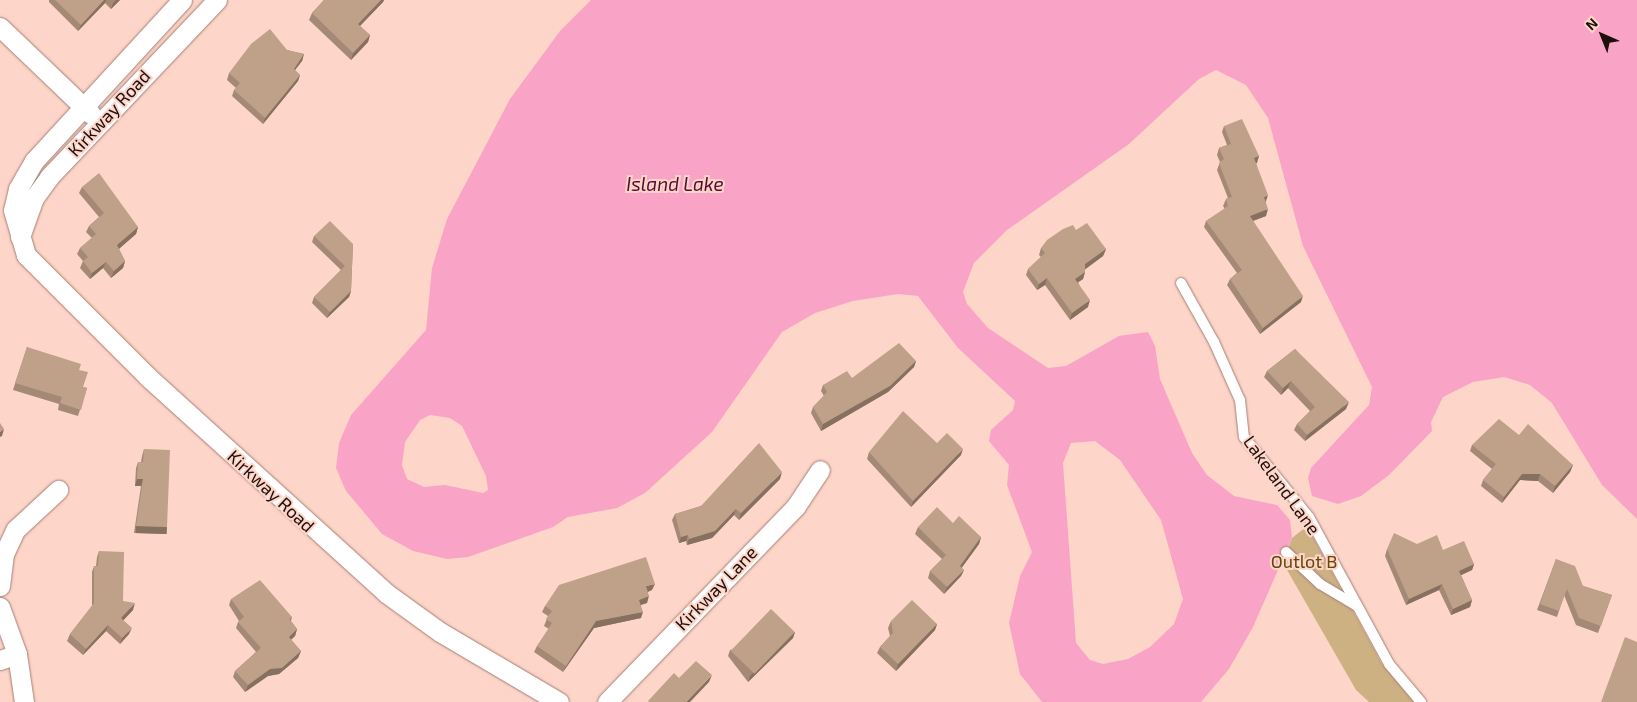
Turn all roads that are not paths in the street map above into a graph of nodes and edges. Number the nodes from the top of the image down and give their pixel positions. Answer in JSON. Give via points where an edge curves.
{"nodes":[{"id":1,"x":182,"y":0,"type":"edge"},
{"id":2,"x":216,"y":0,"type":"edge"},
{"id":3,"x":0,"y":27,"type":"edge"},
{"id":4,"x":83,"y":106,"type":"junction"},
{"id":5,"x":99,"y":123,"type":"junction"},
{"id":6,"x":20,"y":237,"type":"junction"},
{"id":7,"x":1181,"y":283,"type":"dead end"},
{"id":8,"x":820,"y":470,"type":"dead end"},
{"id":9,"x":58,"y":490,"type":"dead end"},
{"id":10,"x":1286,"y":552,"type":"dead end"},
{"id":11,"x":0,"y":586,"type":"edge"},
{"id":12,"x":1357,"y":606,"type":"junction"},
{"id":13,"x":0,"y":607,"type":"edge"},
{"id":14,"x":9,"y":657,"type":"edge"},
{"id":15,"x":24,"y":702,"type":"edge"},
{"id":16,"x":559,"y":702,"type":"edge"},
{"id":17,"x":607,"y":702,"type":"edge"},
{"id":18,"x":1421,"y":702,"type":"edge"}],
"edges":[{"from":1,"to":4,"type":"street","name":"Kirkway Road"},
{"from":2,"to":5,"type":"street","name":"Kirkway Road"},
{"from":3,"to":4,"type":"street"},
{"from":4,"to":5,"type":"street"},
{"from":4,"to":6,"type":"street","name":"Kirkway Road","via":[[48,142],[18,189],[13,210]]},
{"from":5,"to":6,"type":"street","name":"Kirkway Road","via":[[34,198]]},
{"from":6,"to":16,"type":"street","name":"Kirkway Road","via":[[26,255],[54,288],[335,549],[440,632]]},
{"from":7,"to":12,"type":"lane","name":"Lakeland Lane","via":[[1214,342],[1240,400],[1244,437],[1309,517]]},
{"from":8,"to":17,"type":"street","name":"Kirkway Lane","via":[[796,506]]},
{"from":9,"to":11,"type":"street","via":[[15,530],[4,554]]},
{"from":10,"to":12,"type":"lane","via":[[1320,584]]},
{"from":12,"to":18,"type":"lane","name":"Lakeland Lane","via":[[1389,664]]},
{"from":13,"to":14,"type":"street"},
{"from":14,"to":15,"type":"street"}]}
